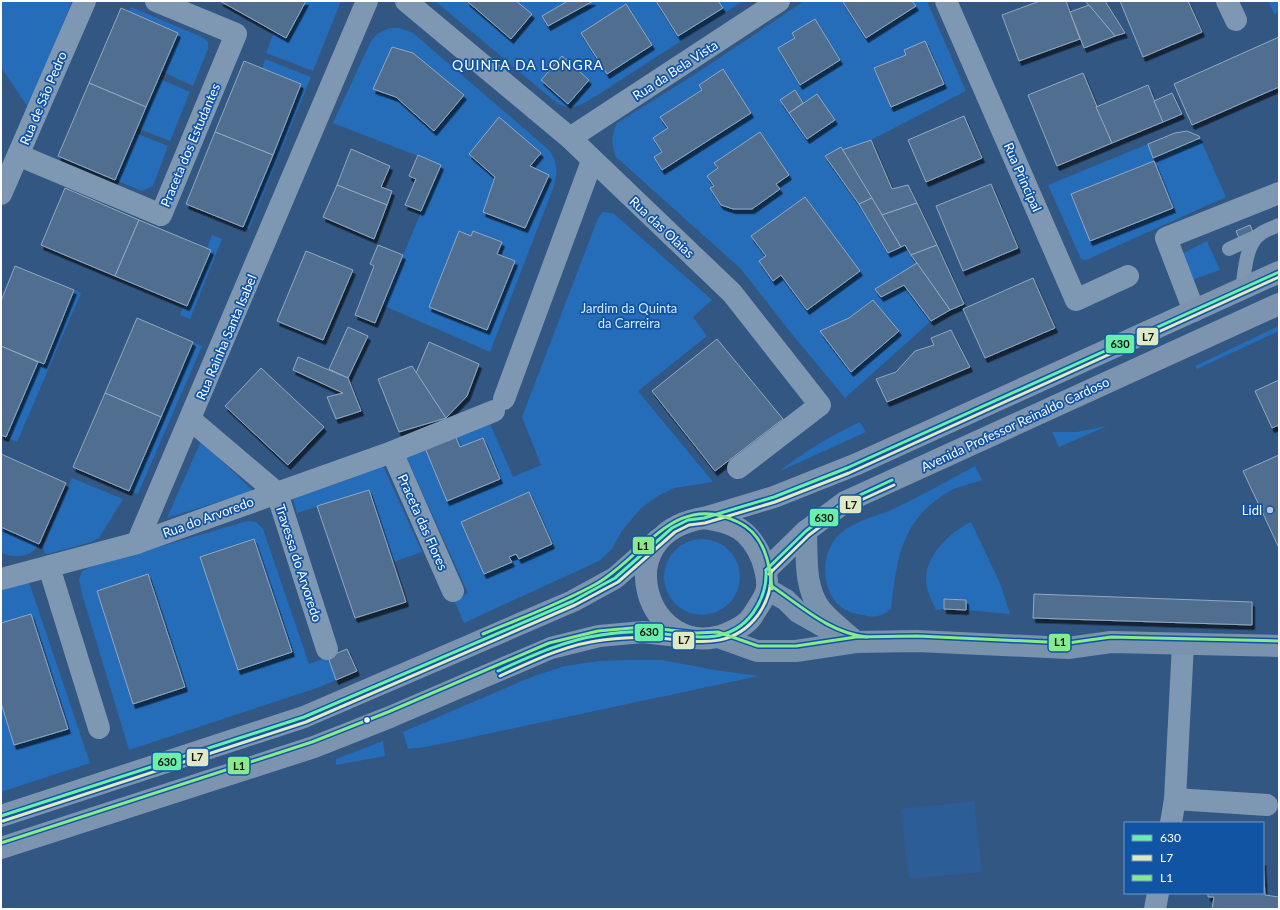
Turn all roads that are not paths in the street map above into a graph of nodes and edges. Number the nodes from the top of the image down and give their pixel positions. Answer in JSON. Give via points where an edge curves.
{"nodes":[{"id":1,"x":85,"y":1,"type":"edge"},
{"id":2,"x":156,"y":1,"type":"edge"},
{"id":3,"x":367,"y":1,"type":"edge"},
{"id":4,"x":406,"y":1,"type":"edge"},
{"id":5,"x":779,"y":1,"type":"edge"},
{"id":6,"x":946,"y":1,"type":"edge"},
{"id":7,"x":570,"y":138,"type":"junction"},
{"id":8,"x":18,"y":156,"type":"junction"},
{"id":9,"x":592,"y":161,"type":"junction"},
{"id":10,"x":1279,"y":192,"type":"edge"},
{"id":11,"x":1,"y":194,"type":"edge"},
{"id":12,"x":1279,"y":225,"type":"edge"},
{"id":13,"x":1279,"y":233,"type":"edge"},
{"id":14,"x":1259,"y":234,"type":"junction"},
{"id":15,"x":1229,"y":249,"type":"dead end"},
{"id":16,"x":1249,"y":253,"type":"junction"},
{"id":17,"x":1279,"y":272,"type":"edge"},
{"id":18,"x":1128,"y":276,"type":"dead end"},
{"id":19,"x":1242,"y":289,"type":"junction"},
{"id":20,"x":1279,"y":304,"type":"edge"},
{"id":21,"x":1194,"y":311,"type":"junction"},
{"id":22,"x":191,"y":420,"type":"junction"},
{"id":23,"x":392,"y":452,"type":"junction"},
{"id":24,"x":738,"y":468,"type":"dead end"},
{"id":25,"x":277,"y":493,"type":"junction"},
{"id":26,"x":704,"y":518,"type":"junction"},
{"id":27,"x":806,"y":531,"type":"junction"},
{"id":28,"x":659,"y":539,"type":"junction"},
{"id":29,"x":137,"y":543,"type":"junction"},
{"id":30,"x":49,"y":567,"type":"junction"},
{"id":31,"x":1,"y":579,"type":"edge"},
{"id":32,"x":767,"y":579,"type":"junction"},
{"id":33,"x":454,"y":591,"type":"dead end"},
{"id":34,"x":707,"y":638,"type":"junction"},
{"id":35,"x":856,"y":642,"type":"junction"},
{"id":36,"x":1183,"y":644,"type":"junction"},
{"id":37,"x":1279,"y":646,"type":"edge"},
{"id":38,"x":327,"y":649,"type":"dead end"},
{"id":39,"x":99,"y":728,"type":"dead end"},
{"id":40,"x":1175,"y":799,"type":"junction"},
{"id":41,"x":1267,"y":805,"type":"dead end"},
{"id":42,"x":1,"y":816,"type":"edge"},
{"id":43,"x":1171,"y":822,"type":"edge"},
{"id":44,"x":1,"y":848,"type":"edge"},
{"id":45,"x":1158,"y":894,"type":"edge"},
{"id":46,"x":1155,"y":909,"type":"edge"}],
"edges":[{"from":1,"to":8,"type":"street","name":"Rua de São Pedro"},
{"from":2,"to":8,"type":"street","name":"Praceta dos Estudantes","via":[[236,34],[161,215]]},
{"from":3,"to":22,"type":"street","name":"Rua Rainha Santa Isabel"},
{"from":4,"to":7,"type":"street","name":"Rua das Olaias"},
{"from":5,"to":7,"type":"street","name":"Rua da Bela Vista"},
{"from":6,"to":18,"type":"street","name":"Rua Principal","via":[[1076,300]]},
{"from":7,"to":9,"type":"street","name":"Rua das Olaias"},
{"from":8,"to":11,"type":"street","name":"Rua de São Pedro"},
{"from":9,"to":23,"type":"street","name":"Rua do Arvoredo","via":[[499,405]]},
{"from":9,"to":24,"type":"street","name":"Rua das Olaias","via":[[732,293],[820,404]]},
{"from":10,"to":21,"type":"street","via":[[1166,238]]},
{"from":12,"to":14,"type":"lane"},
{"from":13,"to":16,"type":"lane"},
{"from":14,"to":15,"type":"lane"},
{"from":14,"to":16,"type":"lane"},
{"from":16,"to":19,"type":"lane"},
{"from":17,"to":19,"type":"main road"},
{"from":19,"to":21,"type":"main road"},
{"from":20,"to":27,"type":"main road","name":"Avenida Professor Reinaldo Cardoso","via":[[846,502]]},
{"from":21,"to":26,"type":"main road","via":[[847,468],[774,497]]},
{"from":22,"to":25,"type":"street","name":"Travessa do Arvoredo"},
{"from":22,"to":29,"type":"street","name":"Rua Rainha Santa Isabel"},
{"from":23,"to":25,"type":"street","name":"Rua do Arvoredo"},
{"from":23,"to":33,"type":"street","name":"Praceta das Flores"},
{"from":25,"to":29,"type":"street","name":"Rua do Arvoredo"},
{"from":25,"to":38,"type":"street","name":"Travessa do Arvoredo"},
{"from":26,"to":28,"type":"main road","via":[[688,520],[672,528]]},
{"from":26,"to":32,"type":"main road","via":[[724,521],[742,529],[755,543]]},
{"from":27,"to":32,"type":"main road","name":"Avenida Professor Reinaldo Cardoso"},
{"from":27,"to":35,"type":"street","via":[[810,584],[815,600]]},
{"from":28,"to":34,"type":"main road","via":[[650,554],[645,572],[646,590],[653,607],[664,622],[679,632]]},
{"from":28,"to":42,"type":"main road","via":[[615,578],[573,601],[304,717]]},
{"from":29,"to":30,"type":"street"},
{"from":30,"to":31,"type":"street"},
{"from":30,"to":39,"type":"street"},
{"from":32,"to":34,"type":"main road","via":[[752,618],[736,630]]},
{"from":32,"to":35,"type":"street","via":[[798,612]]},
{"from":34,"to":35,"type":"street","via":[[757,651],[796,651]]},
{"from":34,"to":44,"type":"main road","via":[[643,632],[599,636],[551,648],[314,747]]},
{"from":35,"to":36,"type":"street","via":[[917,641],[1068,648],[1111,642]]},
{"from":36,"to":37,"type":"street"},
{"from":36,"to":40,"type":"street"},
{"from":40,"to":41,"type":"street"},
{"from":40,"to":43,"type":"street"},
{"from":45,"to":46,"type":"street"}]}
